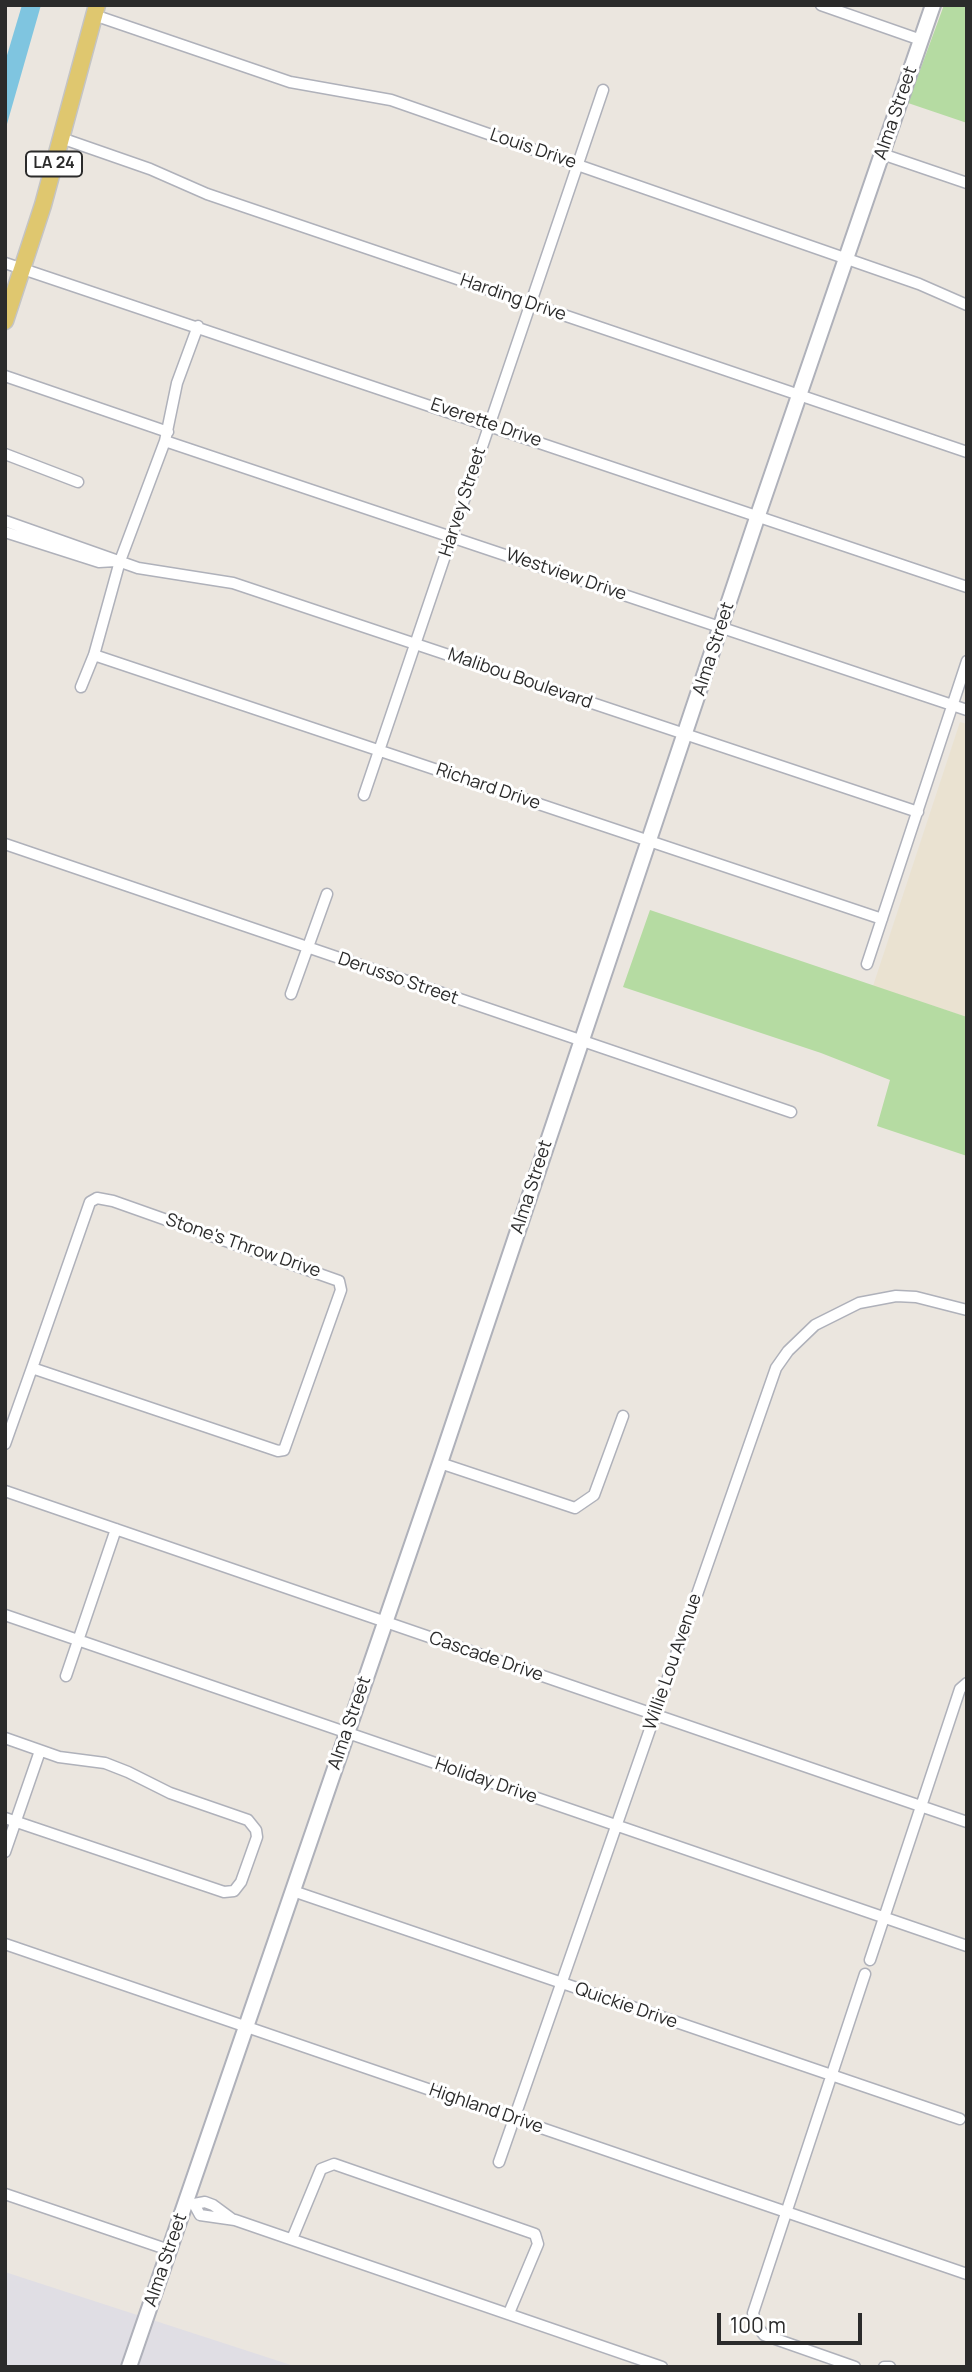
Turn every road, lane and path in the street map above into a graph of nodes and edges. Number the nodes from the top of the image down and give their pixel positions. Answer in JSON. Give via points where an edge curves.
{"nodes":[{"id":1,"x":821,"y":5,"type":"edge"},
{"id":2,"x":933,"y":5,"type":"edge"},
{"id":3,"x":96,"y":10,"type":"edge"},
{"id":4,"x":921,"y":40,"type":"junction"},
{"id":5,"x":603,"y":90,"type":"dead end"},
{"id":6,"x":61,"y":138,"type":"junction"},
{"id":7,"x":882,"y":154,"type":"junction"},
{"id":8,"x":577,"y":164,"type":"junction"},
{"id":9,"x":967,"y":183,"type":"edge"},
{"id":10,"x":846,"y":259,"type":"junction"},
{"id":11,"x":5,"y":263,"type":"edge"},
{"id":12,"x":24,"y":268,"type":"junction"},
{"id":13,"x":530,"y":303,"type":"junction"},
{"id":14,"x":967,"y":305,"type":"edge"},
{"id":15,"x":5,"y":321,"type":"edge"},
{"id":16,"x":198,"y":326,"type":"junction"},
{"id":17,"x":5,"y":376,"type":"edge"},
{"id":18,"x":799,"y":395,"type":"junction"},
{"id":19,"x":488,"y":424,"type":"junction"},
{"id":20,"x":167,"y":436,"type":"junction"},
{"id":21,"x":967,"y":452,"type":"edge"},
{"id":22,"x":5,"y":454,"type":"edge"},
{"id":23,"x":78,"y":482,"type":"dead end"},
{"id":24,"x":758,"y":515,"type":"junction"},
{"id":25,"x":5,"y":521,"type":"edge"},
{"id":26,"x":5,"y":532,"type":"edge"},
{"id":27,"x":451,"y":537,"type":"junction"},
{"id":28,"x":120,"y":561,"type":"junction"},
{"id":29,"x":967,"y":587,"type":"edge"},
{"id":30,"x":722,"y":628,"type":"junction"},
{"id":31,"x":416,"y":644,"type":"junction"},
{"id":32,"x":94,"y":655,"type":"junction"},
{"id":33,"x":967,"y":661,"type":"edge"},
{"id":34,"x":80,"y":687,"type":"dead end"},
{"id":35,"x":953,"y":705,"type":"junction"},
{"id":36,"x":967,"y":710,"type":"edge"},
{"id":37,"x":685,"y":734,"type":"junction"},
{"id":38,"x":379,"y":750,"type":"junction"},
{"id":39,"x":364,"y":795,"type":"dead end"},
{"id":40,"x":918,"y":812,"type":"junction"},
{"id":41,"x":649,"y":841,"type":"junction"},
{"id":42,"x":5,"y":844,"type":"edge"},
{"id":43,"x":327,"y":894,"type":"dead end"},
{"id":44,"x":882,"y":919,"type":"junction"},
{"id":45,"x":307,"y":948,"type":"junction"},
{"id":46,"x":867,"y":964,"type":"dead end"},
{"id":47,"x":291,"y":994,"type":"dead end"},
{"id":48,"x":581,"y":1042,"type":"junction"},
{"id":49,"x":791,"y":1112,"type":"dead end"},
{"id":50,"x":967,"y":1310,"type":"edge"},
{"id":51,"x":32,"y":1368,"type":"junction"},
{"id":52,"x":623,"y":1416,"type":"dead end"},
{"id":53,"x":5,"y":1444,"type":"edge"},
{"id":54,"x":440,"y":1463,"type":"junction"},
{"id":55,"x":5,"y":1492,"type":"edge"},
{"id":56,"x":116,"y":1529,"type":"junction"},
{"id":57,"x":5,"y":1615,"type":"edge"},
{"id":58,"x":385,"y":1622,"type":"junction"},
{"id":59,"x":78,"y":1640,"type":"junction"},
{"id":60,"x":66,"y":1676,"type":"dead end"},
{"id":61,"x":967,"y":1683,"type":"edge"},
{"id":62,"x":654,"y":1715,"type":"junction"},
{"id":63,"x":347,"y":1733,"type":"junction"},
{"id":64,"x":5,"y":1738,"type":"edge"},
{"id":65,"x":40,"y":1751,"type":"junction"},
{"id":66,"x":922,"y":1806,"type":"junction"},
{"id":67,"x":5,"y":1818,"type":"edge"},
{"id":68,"x":16,"y":1822,"type":"junction"},
{"id":69,"x":967,"y":1822,"type":"edge"},
{"id":70,"x":617,"y":1826,"type":"junction"},
{"id":71,"x":5,"y":1852,"type":"edge"},
{"id":72,"x":293,"y":1891,"type":"junction"},
{"id":73,"x":884,"y":1918,"type":"junction"},
{"id":74,"x":5,"y":1944,"type":"edge"},
{"id":75,"x":967,"y":1946,"type":"edge"},
{"id":76,"x":870,"y":1960,"type":"dead end"},
{"id":77,"x":864,"y":1974,"type":"dead end"},
{"id":78,"x":562,"y":1984,"type":"junction"},
{"id":79,"x":247,"y":2027,"type":"junction"},
{"id":80,"x":829,"y":2075,"type":"junction"},
{"id":81,"x":514,"y":2119,"type":"junction"},
{"id":82,"x":960,"y":2119,"type":"dead end"},
{"id":83,"x":499,"y":2162,"type":"dead end"},
{"id":84,"x":5,"y":2194,"type":"edge"},
{"id":85,"x":190,"y":2203,"type":"junction"},
{"id":86,"x":785,"y":2212,"type":"junction"},
{"id":87,"x":292,"y":2239,"type":"junction"},
{"id":88,"x":169,"y":2250,"type":"junction"},
{"id":89,"x":967,"y":2274,"type":"edge"},
{"id":90,"x":509,"y":2314,"type":"junction"},
{"id":91,"x":129,"y":2367,"type":"edge"},
{"id":92,"x":662,"y":2367,"type":"edge"},
{"id":93,"x":855,"y":2367,"type":"edge"},
{"id":94,"x":884,"y":2367,"type":"edge"},
{"id":95,"x":890,"y":2367,"type":"edge"}],
"edges":[{"from":1,"to":4,"type":"street"},
{"from":2,"to":4,"type":"street","name":"Alma Street"},
{"from":3,"to":6,"type":"main road","number":"LA 24"},
{"from":3,"to":8,"type":"street","name":"Louis Drive","via":[[290,82],[391,100]]},
{"from":4,"to":7,"type":"street","name":"Alma Street"},
{"from":5,"to":8,"type":"street","name":"Harvey Street"},
{"from":6,"to":12,"type":"main road","number":"LA 24"},
{"from":6,"to":13,"type":"street","name":"Harding Drive","via":[[207,194]]},
{"from":7,"to":9,"type":"street"},
{"from":7,"to":10,"type":"street","name":"Alma Street"},
{"from":8,"to":10,"type":"street","name":"Louis Drive"},
{"from":8,"to":13,"type":"street","name":"Harvey Street"},
{"from":10,"to":14,"type":"street","name":"Louis Drive"},
{"from":10,"to":18,"type":"street","name":"Alma Street"},
{"from":11,"to":12,"type":"street","name":"Everette Drive"},
{"from":12,"to":15,"type":"main road","number":"LA 24"},
{"from":12,"to":16,"type":"street","name":"Everette Drive"},
{"from":13,"to":18,"type":"street","name":"Harding Drive"},
{"from":13,"to":19,"type":"street","name":"Harvey Street"},
{"from":16,"to":19,"type":"street","name":"Everette Drive"},
{"from":16,"to":20,"type":"street","via":[[177,383]]},
{"from":17,"to":20,"type":"street","name":"Westview Drive"},
{"from":18,"to":21,"type":"street","name":"Harding Drive"},
{"from":18,"to":24,"type":"street","name":"Alma Street"},
{"from":19,"to":24,"type":"street","name":"Everette Drive"},
{"from":19,"to":27,"type":"street","name":"Harvey Street"},
{"from":20,"to":27,"type":"street","name":"Westview Drive"},
{"from":20,"to":28,"type":"street"},
{"from":22,"to":23,"type":"street"},
{"from":24,"to":29,"type":"street","name":"Everette Drive"},
{"from":24,"to":30,"type":"street","name":"Alma Street"},
{"from":25,"to":28,"type":"street","name":"Malibou Boulevard"},
{"from":26,"to":28,"type":"street","name":"Malibou Boulevard","via":[[99,562]]},
{"from":27,"to":30,"type":"street","name":"Westview Drive"},
{"from":27,"to":31,"type":"street","name":"Harvey Street"},
{"from":28,"to":31,"type":"street","name":"Malibou Boulevard","via":[[233,583]]},
{"from":28,"to":32,"type":"street"},
{"from":30,"to":35,"type":"street","name":"Westview Drive"},
{"from":30,"to":37,"type":"street","name":"Alma Street"},
{"from":31,"to":37,"type":"street","name":"Malibou Boulevard"},
{"from":31,"to":38,"type":"street","name":"Harvey Street"},
{"from":32,"to":34,"type":"street"},
{"from":32,"to":38,"type":"street","name":"Richard Drive"},
{"from":33,"to":35,"type":"street"},
{"from":35,"to":36,"type":"street","name":"Westview Drive"},
{"from":35,"to":40,"type":"street"},
{"from":37,"to":40,"type":"street","name":"Malibou Boulevard"},
{"from":37,"to":41,"type":"street","name":"Alma Street"},
{"from":38,"to":39,"type":"street","name":"Harvey Street"},
{"from":38,"to":41,"type":"street","name":"Richard Drive"},
{"from":40,"to":44,"type":"street"},
{"from":41,"to":44,"type":"street","name":"Richard Drive"},
{"from":41,"to":48,"type":"street","name":"Alma Street"},
{"from":42,"to":45,"type":"street","name":"Derusso Street"},
{"from":43,"to":45,"type":"street"},
{"from":44,"to":46,"type":"street"},
{"from":45,"to":47,"type":"street"},
{"from":45,"to":48,"type":"street","name":"Derusso Street"},
{"from":48,"to":49,"type":"street","name":"Derusso Street"},
{"from":48,"to":54,"type":"street","name":"Alma Street"},
{"from":50,"to":62,"type":"street","name":"Willie Lou Avenue","via":[[916,1297],[876,1298],[830,1315],[788,1351],[768,1386]]},
{"from":51,"to":51,"type":"street","name":"Stone's Throw Drive","via":[[90,1202],[97,1198],[339,1281],[341,1290],[284,1450]]},
{"from":51,"to":53,"type":"street","name":"Stone's Throw Drive"},
{"from":52,"to":54,"type":"street","via":[[594,1494],[575,1508]]},
{"from":54,"to":58,"type":"street","name":"Alma Street"},
{"from":55,"to":56,"type":"street","name":"Cascade Drive"},
{"from":56,"to":58,"type":"street","name":"Cascade Drive"},
{"from":56,"to":59,"type":"street"},
{"from":57,"to":59,"type":"street","name":"Holiday Drive"},
{"from":58,"to":62,"type":"street","name":"Cascade Drive"},
{"from":58,"to":63,"type":"street","name":"Alma Street"},
{"from":59,"to":60,"type":"street"},
{"from":59,"to":63,"type":"street","name":"Holiday Drive"},
{"from":61,"to":66,"type":"street","via":[[960,1689]]},
{"from":62,"to":66,"type":"street","name":"Cascade Drive"},
{"from":62,"to":70,"type":"street","name":"Willie Lou Avenue"},
{"from":63,"to":70,"type":"street","name":"Holiday Drive"},
{"from":63,"to":72,"type":"street","name":"Alma Street"},
{"from":64,"to":65,"type":"street"},
{"from":65,"to":68,"type":"street"},
{"from":65,"to":68,"type":"street","via":[[117,1768],[170,1793],[248,1820],[256,1830],[241,1882],[234,1891],[224,1892]]},
{"from":66,"to":69,"type":"street","name":"Cascade Drive"},
{"from":66,"to":73,"type":"street"},
{"from":67,"to":68,"type":"street"},
{"from":68,"to":71,"type":"street"},
{"from":70,"to":73,"type":"street","name":"Holiday Drive"},
{"from":70,"to":78,"type":"street","name":"Willie Lou Avenue"},
{"from":72,"to":78,"type":"street","name":"Quickie Drive"},
{"from":72,"to":79,"type":"street","name":"Alma Street"},
{"from":73,"to":75,"type":"street","name":"Holiday Drive"},
{"from":73,"to":76,"type":"street"},
{"from":74,"to":79,"type":"street","name":"Highland Drive"},
{"from":77,"to":80,"type":"street"},
{"from":78,"to":80,"type":"street","name":"Quickie Drive"},
{"from":78,"to":81,"type":"street","name":"Willie Lou Avenue"},
{"from":79,"to":81,"type":"street","name":"Highland Drive"},
{"from":79,"to":85,"type":"street","name":"Alma Street"},
{"from":80,"to":82,"type":"street","name":"Quickie Drive"},
{"from":80,"to":86,"type":"street"},
{"from":81,"to":83,"type":"street","name":"Willie Lou Avenue"},
{"from":81,"to":86,"type":"street","name":"Highland Drive"},
{"from":84,"to":88,"type":"street"},
{"from":85,"to":87,"type":"street","via":[[200,2215],[232,2219]]},
{"from":85,"to":88,"type":"street","name":"Alma Street"},
{"from":86,"to":89,"type":"street","name":"Highland Drive"},
{"from":86,"to":93,"type":"street","via":[[754,2304],[756,2325],[771,2338]]},
{"from":87,"to":90,"type":"street"},
{"from":87,"to":90,"type":"street","via":[[321,2169],[331,2163],[491,2217],[530,2231],[538,2239]]},
{"from":88,"to":91,"type":"street","name":"Alma Street"},
{"from":90,"to":92,"type":"street"},
{"from":94,"to":95,"type":"street"}]}
